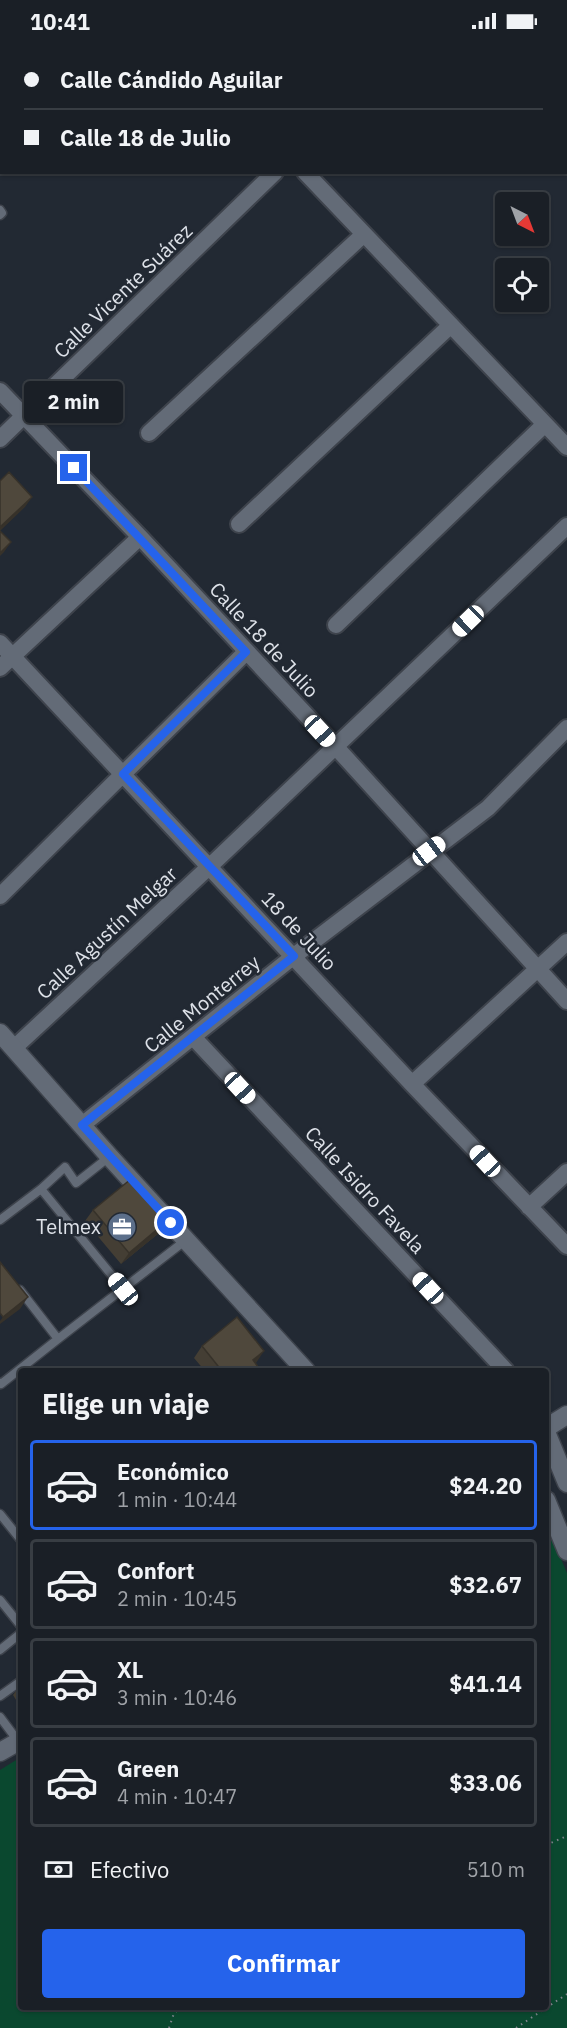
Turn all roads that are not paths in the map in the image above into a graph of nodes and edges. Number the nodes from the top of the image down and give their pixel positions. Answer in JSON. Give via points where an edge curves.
{"nodes":[{"id":1,"x":273,"y":174,"type":"edge"},
{"id":2,"x":308,"y":174,"type":"edge"},
{"id":3,"x":0,"y":210,"type":"edge"},
{"id":4,"x":0,"y":215,"type":"edge"},
{"id":5,"x":364,"y":234,"type":"junction"},
{"id":6,"x":451,"y":325,"type":"junction"},
{"id":7,"x":0,"y":391,"type":"edge"},
{"id":8,"x":24,"y":417,"type":"junction"},
{"id":9,"x":545,"y":424,"type":"junction"},
{"id":10,"x":149,"y":433,"type":"dead end"},
{"id":11,"x":0,"y":440,"type":"edge"},
{"id":12,"x":567,"y":447,"type":"edge"},
{"id":13,"x":239,"y":524,"type":"dead end"},
{"id":14,"x":567,"y":526,"type":"edge"},
{"id":15,"x":140,"y":537,"type":"junction"},
{"id":16,"x":336,"y":625,"type":"dead end"},
{"id":17,"x":6,"y":649,"type":"edge"},
{"id":18,"x":246,"y":652,"type":"junction"},
{"id":19,"x":0,"y":668,"type":"edge"},
{"id":20,"x":567,"y":728,"type":"edge"},
{"id":21,"x":335,"y":746,"type":"junction"},
{"id":22,"x":123,"y":774,"type":"junction"},
{"id":23,"x":429,"y":851,"type":"junction"},
{"id":24,"x":210,"y":866,"type":"junction"},
{"id":25,"x":0,"y":896,"type":"edge"},
{"id":26,"x":567,"y":942,"type":"edge"},
{"id":27,"x":294,"y":956,"type":"junction"},
{"id":28,"x":538,"y":969,"type":"junction"},
{"id":29,"x":567,"y":1001,"type":"edge"},
{"id":30,"x":0,"y":1033,"type":"edge"},
{"id":31,"x":194,"y":1038,"type":"junction"},
{"id":32,"x":14,"y":1048,"type":"junction"},
{"id":33,"x":412,"y":1084,"type":"junction"},
{"id":34,"x":82,"y":1125,"type":"junction"},
{"id":35,"x":109,"y":1156,"type":"junction"},
{"id":36,"x":567,"y":1172,"type":"edge"},
{"id":37,"x":41,"y":1189,"type":"junction"},
{"id":38,"x":529,"y":1207,"type":"junction"},
{"id":39,"x":0,"y":1220,"type":"edge"},
{"id":40,"x":187,"y":1240,"type":"junction"},
{"id":41,"x":567,"y":1246,"type":"edge"},
{"id":42,"x":13,"y":1281,"type":"edge"},
{"id":43,"x":123,"y":1289,"type":"junction"},
{"id":44,"x":57,"y":1339,"type":"junction"},
{"id":45,"x":21,"y":1368,"type":"edge"},
{"id":46,"x":303,"y":1368,"type":"edge"},
{"id":47,"x":503,"y":1368,"type":"edge"},
{"id":48,"x":18,"y":1370,"type":"edge"},
{"id":49,"x":0,"y":1383,"type":"edge"},
{"id":50,"x":552,"y":1422,"type":"edge"},
{"id":51,"x":567,"y":1483,"type":"edge"},
{"id":52,"x":549,"y":1507,"type":"edge"},
{"id":53,"x":0,"y":1514,"type":"edge"},
{"id":54,"x":18,"y":1536,"type":"edge"},
{"id":55,"x":567,"y":1551,"type":"edge"},
{"id":56,"x":0,"y":1600,"type":"edge"},
{"id":57,"x":18,"y":1622,"type":"edge"},
{"id":58,"x":18,"y":1635,"type":"edge"},
{"id":59,"x":0,"y":1650,"type":"edge"},
{"id":60,"x":18,"y":1683,"type":"edge"},
{"id":61,"x":0,"y":1696,"type":"edge"},
{"id":62,"x":0,"y":1717,"type":"edge"},
{"id":63,"x":18,"y":1739,"type":"edge"},
{"id":64,"x":18,"y":1742,"type":"edge"},
{"id":65,"x":0,"y":1752,"type":"edge"}],
"edges":[{"from":1,"to":8,"type":"street","name":"Calle Vicente Suárez"},
{"from":2,"to":5,"type":"street"},
{"from":3,"to":4,"type":"lane"},
{"from":5,"to":6,"type":"street"},
{"from":5,"to":10,"type":"street"},
{"from":6,"to":9,"type":"street"},
{"from":6,"to":13,"type":"street"},
{"from":7,"to":8,"type":"street","name":"Calle 18 de Julio"},
{"from":8,"to":11,"type":"street","name":"Calle Vicente Suárez"},
{"from":8,"to":15,"type":"street","name":"Calle 18 de Julio"},
{"from":9,"to":12,"type":"street"},
{"from":9,"to":16,"type":"street"},
{"from":14,"to":21,"type":"street","name":"Calle Agustín Melgar"},
{"from":15,"to":17,"type":"street"},
{"from":15,"to":18,"type":"street","name":"Calle 18 de Julio"},
{"from":17,"to":19,"type":"street"},
{"from":17,"to":22,"type":"street","name":"18 de Julio"},
{"from":18,"to":21,"type":"street","name":"Calle 18 de Julio"},
{"from":18,"to":22,"type":"street"},
{"from":20,"to":23,"type":"street","name":"Calle Monterrey","via":[[488,808]]},
{"from":21,"to":23,"type":"street","name":"Calle 18 de Julio"},
{"from":21,"to":24,"type":"street","name":"Calle Agustín Melgar"},
{"from":22,"to":24,"type":"street","name":"18 de Julio"},
{"from":22,"to":25,"type":"street"},
{"from":23,"to":27,"type":"street","name":"Calle Monterrey"},
{"from":23,"to":28,"type":"street","name":"Calle 18 de Julio"},
{"from":24,"to":27,"type":"street","name":"18 de Julio"},
{"from":24,"to":32,"type":"street","name":"Calle Agustín Melgar"},
{"from":26,"to":28,"type":"street"},
{"from":27,"to":31,"type":"street","name":"Calle Monterrey"},
{"from":27,"to":33,"type":"street","name":"18 de Julio"},
{"from":28,"to":29,"type":"street","name":"Calle 18 de Julio"},
{"from":28,"to":33,"type":"street"},
{"from":30,"to":32,"type":"street"},
{"from":31,"to":34,"type":"street","name":"Calle Monterrey"},
{"from":31,"to":47,"type":"street","name":"Calle Isidro Favela"},
{"from":32,"to":34,"type":"street"},
{"from":33,"to":38,"type":"street","name":"18 de Julio"},
{"from":34,"to":35,"type":"street"},
{"from":35,"to":37,"type":"lane","via":[[76,1183],[65,1167]]},
{"from":35,"to":40,"type":"street"},
{"from":36,"to":38,"type":"street"},
{"from":37,"to":39,"type":"lane"},
{"from":37,"to":43,"type":"lane"},
{"from":38,"to":41,"type":"street","name":"18 de Julio"},
{"from":40,"to":43,"type":"lane"},
{"from":40,"to":46,"type":"street"},
{"from":42,"to":44,"type":"lane"},
{"from":43,"to":44,"type":"lane"},
{"from":44,"to":45,"type":"lane"},
{"from":48,"to":49,"type":"lane"},
{"from":50,"to":51,"type":"street"},
{"from":52,"to":55,"type":"street"},
{"from":53,"to":54,"type":"lane"},
{"from":56,"to":57,"type":"lane"},
{"from":58,"to":59,"type":"lane"},
{"from":60,"to":61,"type":"lane"},
{"from":62,"to":63,"type":"lane"},
{"from":64,"to":65,"type":"street"}]}
